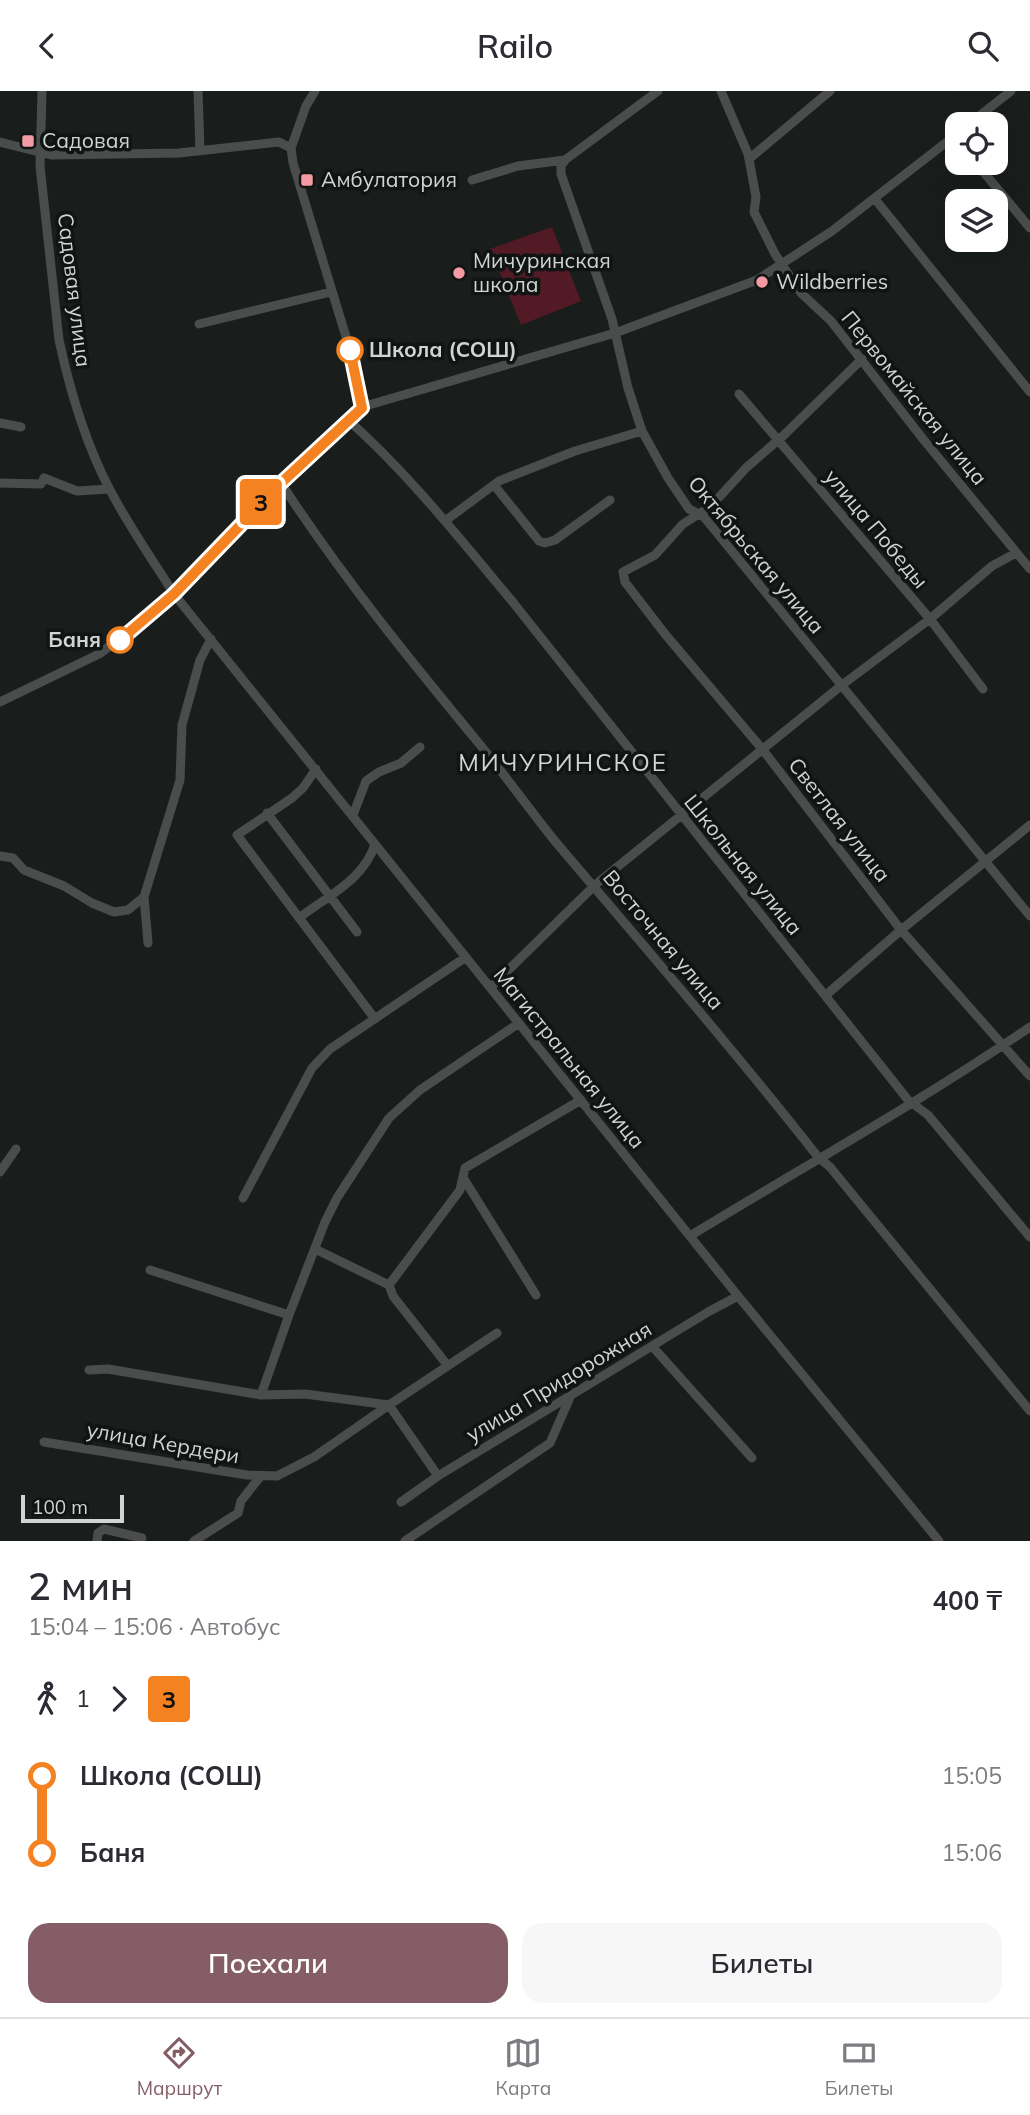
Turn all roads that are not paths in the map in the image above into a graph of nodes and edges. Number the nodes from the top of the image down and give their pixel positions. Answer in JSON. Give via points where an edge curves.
{"nodes":[{"id":1,"x":42,"y":91,"type":"edge"},
{"id":2,"x":198,"y":91,"type":"edge"},
{"id":3,"x":658,"y":91,"type":"edge"},
{"id":4,"x":722,"y":91,"type":"edge"},
{"id":5,"x":830,"y":91,"type":"edge"},
{"id":6,"x":1011,"y":91,"type":"edge"},
{"id":7,"x":317,"y":92,"type":"edge"},
{"id":8,"x":984,"y":112,"type":"edge"},
{"id":9,"x":0,"y":142,"type":"edge"},
{"id":10,"x":945,"y":145,"type":"edge"},
{"id":11,"x":291,"y":148,"type":"junction"},
{"id":12,"x":200,"y":151,"type":"junction"},
{"id":13,"x":41,"y":153,"type":"junction"},
{"id":14,"x":749,"y":159,"type":"junction"},
{"id":15,"x":565,"y":160,"type":"junction"},
{"id":16,"x":986,"y":175,"type":"edge"},
{"id":17,"x":472,"y":180,"type":"dead end"},
{"id":18,"x":875,"y":199,"type":"junction"},
{"id":19,"x":1030,"y":228,"type":"edge"},
{"id":20,"x":782,"y":265,"type":"junction"},
{"id":21,"x":331,"y":292,"type":"junction"},
{"id":22,"x":200,"y":324,"type":"dead end"},
{"id":23,"x":615,"y":333,"type":"junction"},
{"id":24,"x":862,"y":359,"type":"junction"},
{"id":25,"x":1030,"y":392,"type":"edge"},
{"id":26,"x":739,"y":394,"type":"dead end"},
{"id":27,"x":362,"y":408,"type":"junction"},
{"id":28,"x":347,"y":419,"type":"junction"},
{"id":29,"x":0,"y":423,"type":"edge"},
{"id":30,"x":21,"y":427,"type":"dead end"},
{"id":31,"x":642,"y":431,"type":"junction"},
{"id":32,"x":778,"y":440,"type":"junction"},
{"id":33,"x":0,"y":483,"type":"edge"},
{"id":34,"x":281,"y":483,"type":"junction"},
{"id":35,"x":494,"y":485,"type":"junction"},
{"id":36,"x":109,"y":489,"type":"junction"},
{"id":37,"x":610,"y":500,"type":"dead end"},
{"id":38,"x":699,"y":515,"type":"junction"},
{"id":39,"x":445,"y":521,"type":"junction"},
{"id":40,"x":1016,"y":553,"type":"junction"},
{"id":41,"x":1030,"y":569,"type":"edge"},
{"id":42,"x":174,"y":594,"type":"junction"},
{"id":43,"x":930,"y":619,"type":"junction"},
{"id":44,"x":211,"y":639,"type":"junction"},
{"id":45,"x":842,"y":685,"type":"junction"},
{"id":46,"x":983,"y":689,"type":"dead end"},
{"id":47,"x":0,"y":702,"type":"edge"},
{"id":48,"x":420,"y":747,"type":"dead end"},
{"id":49,"x":763,"y":750,"type":"junction"},
{"id":50,"x":316,"y":769,"type":"junction"},
{"id":51,"x":267,"y":813,"type":"junction"},
{"id":52,"x":353,"y":815,"type":"junction"},
{"id":53,"x":680,"y":815,"type":"junction"},
{"id":54,"x":1030,"y":825,"type":"edge"},
{"id":55,"x":375,"y":843,"type":"junction"},
{"id":56,"x":0,"y":856,"type":"edge"},
{"id":57,"x":985,"y":863,"type":"junction"},
{"id":58,"x":595,"y":885,"type":"junction"},
{"id":59,"x":329,"y":896,"type":"junction"},
{"id":60,"x":144,"y":897,"type":"junction"},
{"id":61,"x":1030,"y":916,"type":"edge"},
{"id":62,"x":299,"y":918,"type":"junction"},
{"id":63,"x":901,"y":930,"type":"junction"},
{"id":64,"x":357,"y":932,"type":"dead end"},
{"id":65,"x":148,"y":943,"type":"dead end"},
{"id":66,"x":466,"y":957,"type":"junction"},
{"id":67,"x":491,"y":987,"type":"junction"},
{"id":68,"x":826,"y":995,"type":"junction"},
{"id":69,"x":375,"y":1019,"type":"junction"},
{"id":70,"x":519,"y":1023,"type":"junction"},
{"id":71,"x":1030,"y":1027,"type":"edge"},
{"id":72,"x":1003,"y":1045,"type":"junction"},
{"id":73,"x":1030,"y":1076,"type":"edge"},
{"id":74,"x":581,"y":1100,"type":"junction"},
{"id":75,"x":912,"y":1103,"type":"junction"},
{"id":76,"x":16,"y":1149,"type":"dead end"},
{"id":77,"x":818,"y":1157,"type":"junction"},
{"id":78,"x":0,"y":1172,"type":"edge"},
{"id":79,"x":464,"y":1179,"type":"junction"},
{"id":80,"x":243,"y":1198,"type":"dead end"},
{"id":81,"x":690,"y":1236,"type":"junction"},
{"id":82,"x":1030,"y":1237,"type":"edge"},
{"id":83,"x":315,"y":1249,"type":"junction"},
{"id":84,"x":150,"y":1270,"type":"dead end"},
{"id":85,"x":389,"y":1285,"type":"junction"},
{"id":86,"x":536,"y":1295,"type":"dead end"},
{"id":87,"x":738,"y":1296,"type":"junction"},
{"id":88,"x":289,"y":1315,"type":"junction"},
{"id":89,"x":497,"y":1333,"type":"dead end"},
{"id":90,"x":652,"y":1346,"type":"junction"},
{"id":91,"x":448,"y":1366,"type":"junction"},
{"id":92,"x":89,"y":1370,"type":"dead end"},
{"id":93,"x":261,"y":1395,"type":"junction"},
{"id":94,"x":571,"y":1395,"type":"junction"},
{"id":95,"x":389,"y":1405,"type":"junction"},
{"id":96,"x":1030,"y":1411,"type":"edge"},
{"id":97,"x":44,"y":1441,"type":"dead end"},
{"id":98,"x":752,"y":1458,"type":"dead end"},
{"id":99,"x":438,"y":1476,"type":"junction"},
{"id":100,"x":260,"y":1477,"type":"junction"},
{"id":101,"x":401,"y":1502,"type":"dead end"},
{"id":102,"x":142,"y":1538,"type":"dead end"},
{"id":103,"x":97,"y":1541,"type":"edge"},
{"id":104,"x":194,"y":1541,"type":"edge"},
{"id":105,"x":405,"y":1541,"type":"edge"},
{"id":106,"x":939,"y":1541,"type":"edge"}],
"edges":[{"from":1,"to":13,"type":"street","name":"Садовая улица"},
{"from":2,"to":12,"type":"street"},
{"from":3,"to":15,"type":"street"},
{"from":4,"to":14,"type":"street","name":"Первомайская улица"},
{"from":5,"to":14,"type":"street"},
{"from":6,"to":8,"type":"street"},
{"from":7,"to":11,"type":"street","via":[[306,106]]},
{"from":9,"to":13,"type":"street"},
{"from":10,"to":18,"type":"street"},
{"from":11,"to":12,"type":"street","via":[[279,142]]},
{"from":11,"to":21,"type":"street"},
{"from":12,"to":13,"type":"street"},
{"from":13,"to":36,"type":"street","name":"Садовая улица","via":[[61,349],[83,428]]},
{"from":14,"to":20,"type":"street","name":"Первомайская улица","via":[[754,212]]},
{"from":15,"to":17,"type":"street","via":[[519,166]]},
{"from":15,"to":23,"type":"street","name":"Октябрьская улица","via":[[561,174]]},
{"from":16,"to":19,"type":"street"},
{"from":18,"to":20,"type":"street"},
{"from":18,"to":25,"type":"street"},
{"from":20,"to":23,"type":"street","via":[[736,289]]},
{"from":20,"to":24,"type":"street","name":"Первомайская улица","via":[[801,293]]},
{"from":21,"to":22,"type":"street"},
{"from":21,"to":27,"type":"street","via":[[354,363]]},
{"from":23,"to":27,"type":"street"},
{"from":23,"to":31,"type":"street","name":"Октябрьская улица"},
{"from":24,"to":32,"type":"street"},
{"from":24,"to":40,"type":"street","name":"Первомайская улица"},
{"from":26,"to":32,"type":"street","name":"улица Победы"},
{"from":27,"to":28,"type":"street"},
{"from":28,"to":34,"type":"street"},
{"from":28,"to":39,"type":"street","name":"Школьная улица"},
{"from":29,"to":30,"type":"street"},
{"from":31,"to":35,"type":"street","via":[[576,450]]},
{"from":31,"to":38,"type":"street","name":"Октябрьская улица","via":[[689,509]]},
{"from":32,"to":38,"type":"street"},
{"from":32,"to":43,"type":"street","name":"улица Победы"},
{"from":33,"to":36,"type":"street","via":[[41,484],[44,478],[78,491]]},
{"from":34,"to":42,"type":"street"},
{"from":34,"to":58,"type":"street","name":"Восточная улица","via":[[406,655]]},
{"from":35,"to":37,"type":"street","via":[[545,543]]},
{"from":35,"to":39,"type":"street"},
{"from":36,"to":42,"type":"street","name":"Садовая улица"},
{"from":38,"to":45,"type":"street","name":"Октябрьская улица"},
{"from":38,"to":49,"type":"street","name":"Светлая улица","via":[[683,524],[655,555],[623,572],[625,582]]},
{"from":39,"to":53,"type":"street","name":"Школьная улица"},
{"from":40,"to":41,"type":"street","name":"Первомайская улица"},
{"from":40,"to":43,"type":"street","via":[[992,566]]},
{"from":42,"to":44,"type":"street","name":"Магистральная улица"},
{"from":42,"to":47,"type":"street","via":[[99,654]]},
{"from":43,"to":45,"type":"street"},
{"from":43,"to":46,"type":"street","name":"улица Победы"},
{"from":44,"to":50,"type":"street","name":"Магистральная улица"},
{"from":44,"to":60,"type":"street","via":[[200,660],[183,725],[180,780]]},
{"from":45,"to":49,"type":"street"},
{"from":45,"to":57,"type":"street","name":"Октябрьская улица"},
{"from":48,"to":52,"type":"street","via":[[366,781]]},
{"from":49,"to":53,"type":"street"},
{"from":49,"to":63,"type":"street","name":"Светлая улица"},
{"from":50,"to":51,"type":"street","via":[[292,798]]},
{"from":50,"to":52,"type":"street","name":"Магистральная улица"},
{"from":51,"to":59,"type":"street"},
{"from":51,"to":62,"type":"street","via":[[237,835]]},
{"from":52,"to":55,"type":"street","name":"Магистральная улица"},
{"from":53,"to":58,"type":"street"},
{"from":53,"to":68,"type":"street","name":"Школьная улица"},
{"from":54,"to":57,"type":"street"},
{"from":55,"to":59,"type":"street","via":[[359,874]]},
{"from":55,"to":66,"type":"street","name":"Магистральная улица"},
{"from":56,"to":60,"type":"street","via":[[13,858],[24,870],[114,912],[128,911]]},
{"from":57,"to":61,"type":"street","name":"Октябрьская улица"},
{"from":57,"to":63,"type":"street"},
{"from":58,"to":67,"type":"street"},
{"from":58,"to":77,"type":"street","name":"Восточная улица"},
{"from":59,"to":62,"type":"street"},
{"from":59,"to":64,"type":"street"},
{"from":60,"to":65,"type":"street"},
{"from":62,"to":69,"type":"street"},
{"from":63,"to":68,"type":"street"},
{"from":63,"to":72,"type":"street","name":"Светлая улица"},
{"from":66,"to":67,"type":"street","name":"Магистральная улица"},
{"from":66,"to":69,"type":"street"},
{"from":67,"to":70,"type":"street","name":"Магистральная улица"},
{"from":68,"to":75,"type":"street","name":"Школьная улица"},
{"from":69,"to":80,"type":"street","via":[[330,1049],[312,1068]]},
{"from":70,"to":74,"type":"street","name":"Магистральная улица"},
{"from":70,"to":83,"type":"street","via":[[419,1090],[389,1118],[337,1198]]},
{"from":71,"to":72,"type":"street"},
{"from":72,"to":73,"type":"street","name":"Светлая улица"},
{"from":72,"to":75,"type":"street"},
{"from":74,"to":79,"type":"street","via":[[465,1168]]},
{"from":74,"to":81,"type":"street","name":"Магистральная улица"},
{"from":75,"to":77,"type":"street"},
{"from":75,"to":82,"type":"street","name":"Школьная улица","via":[[928,1115]]},
{"from":76,"to":78,"type":"street"},
{"from":77,"to":81,"type":"street"},
{"from":77,"to":96,"type":"street","name":"Восточная улица"},
{"from":79,"to":85,"type":"street"},
{"from":79,"to":86,"type":"street"},
{"from":81,"to":87,"type":"street","name":"Магистральная улица"},
{"from":83,"to":85,"type":"street"},
{"from":83,"to":88,"type":"street"},
{"from":84,"to":88,"type":"street"},
{"from":85,"to":91,"type":"street"},
{"from":87,"to":90,"type":"street","name":"улица Придорожная"},
{"from":87,"to":106,"type":"street","name":"Магистральная улица"},
{"from":88,"to":93,"type":"street"},
{"from":89,"to":91,"type":"street"},
{"from":90,"to":94,"type":"street","name":"улица Придорожная"},
{"from":90,"to":98,"type":"street"},
{"from":91,"to":95,"type":"street"},
{"from":92,"to":93,"type":"street","via":[[107,1369]]},
{"from":93,"to":95,"type":"street","via":[[305,1394]]},
{"from":94,"to":99,"type":"street","name":"улица Придорожная"},
{"from":94,"to":105,"type":"street","via":[[550,1443]]},
{"from":95,"to":99,"type":"street"},
{"from":95,"to":100,"type":"street","name":"улица Кердери","via":[[314,1457],[277,1476]]},
{"from":97,"to":100,"type":"street","name":"улица Кердери"},
{"from":99,"to":101,"type":"street","name":"улица Придорожная"},
{"from":100,"to":104,"type":"street","via":[[241,1501],[238,1513]]},
{"from":102,"to":103,"type":"street","via":[[104,1529]]}]}
